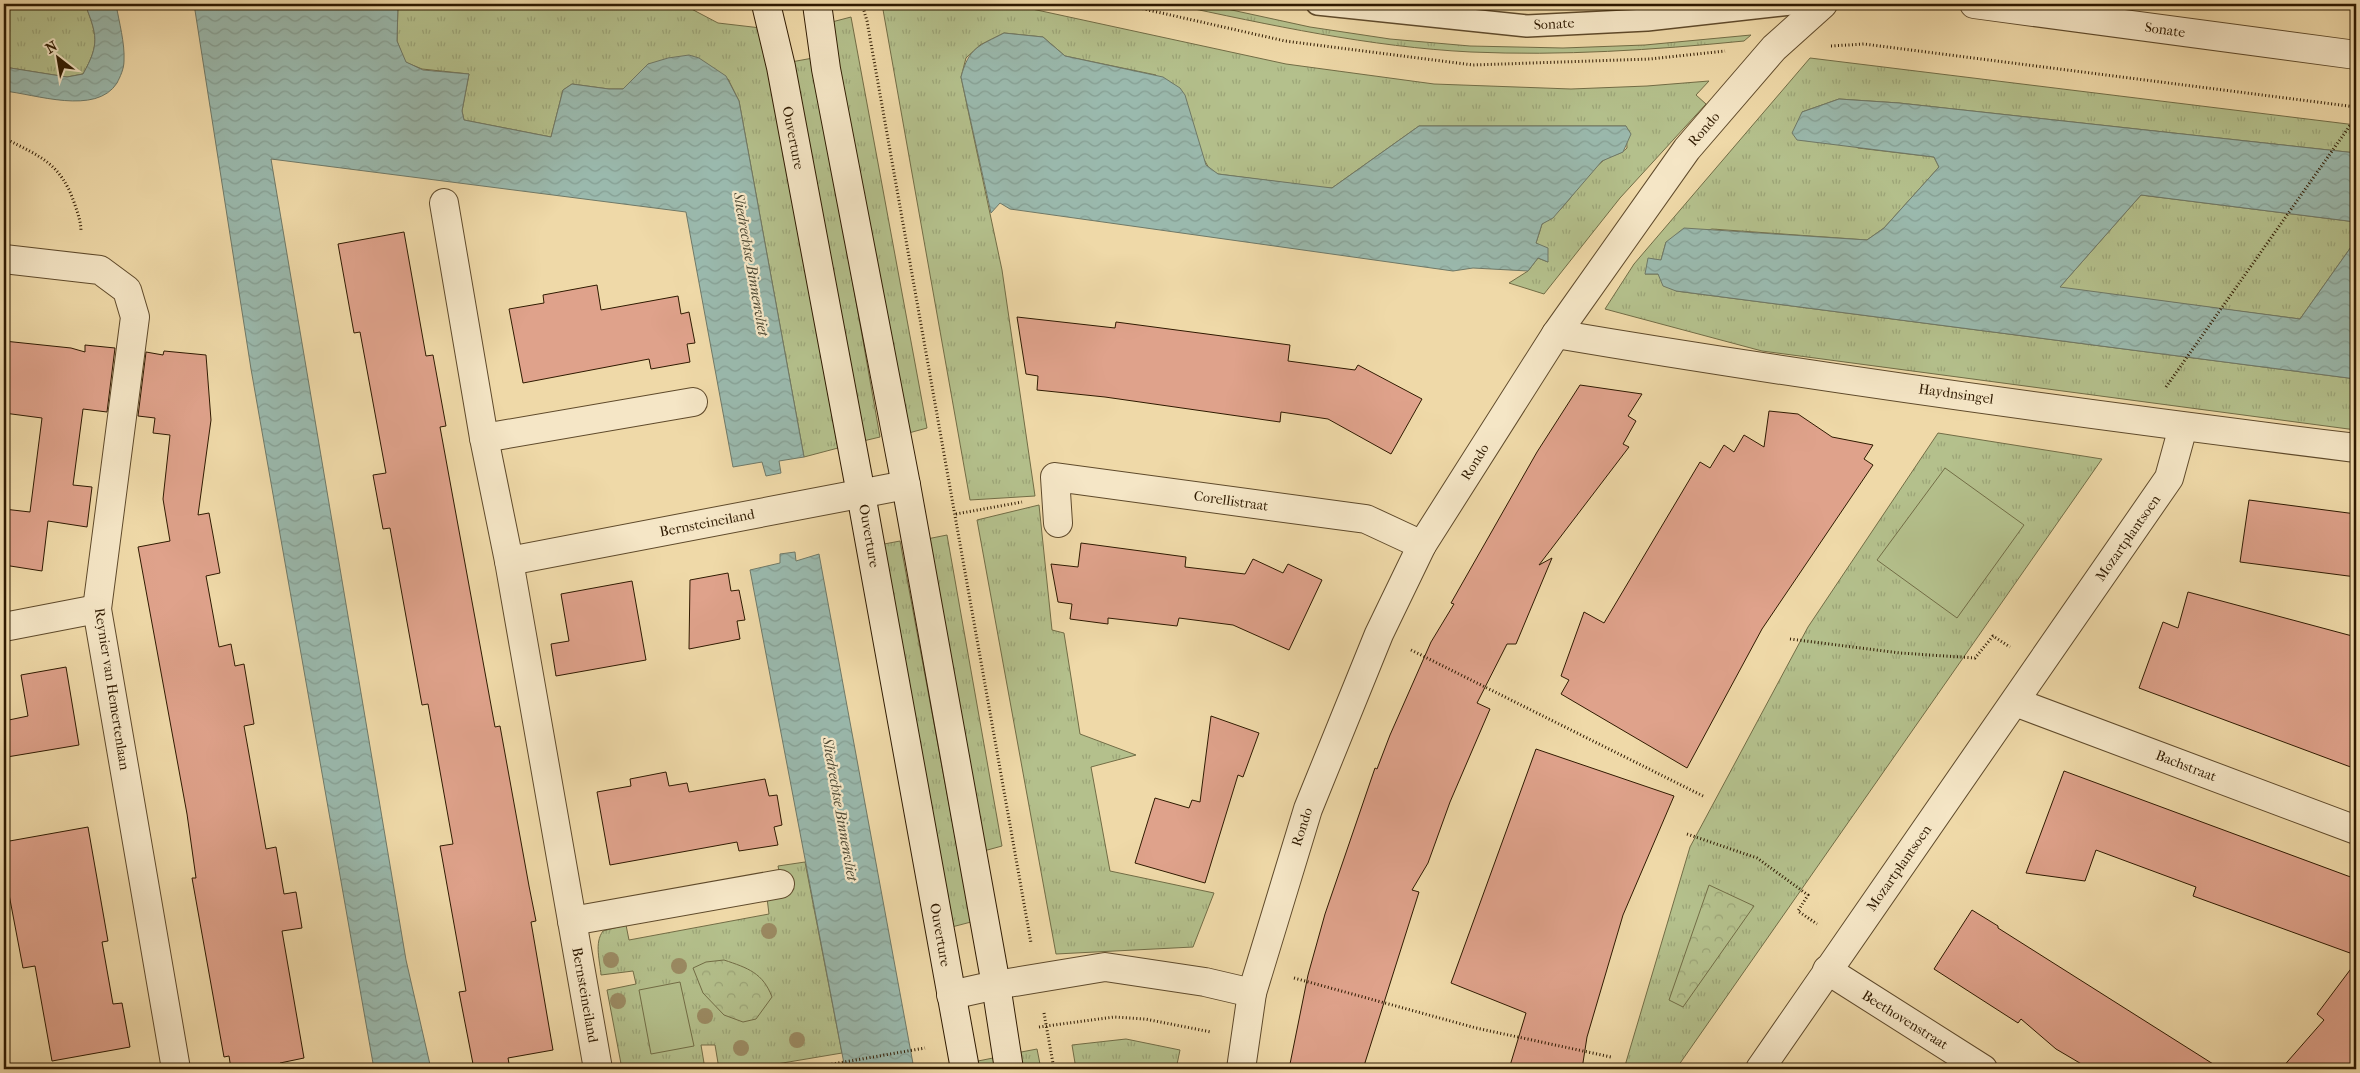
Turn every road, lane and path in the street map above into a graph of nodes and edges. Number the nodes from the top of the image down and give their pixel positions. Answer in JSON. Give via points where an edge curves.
{"nodes":[{"id":1,"x":766,"y":4,"type":"edge"},
{"id":2,"x":817,"y":4,"type":"edge"},
{"id":3,"x":862,"y":4,"type":"edge"},
{"id":4,"x":1317,"y":4,"type":"edge"},
{"id":5,"x":1790,"y":4,"type":"edge"},
{"id":6,"x":1823,"y":4,"type":"edge"},
{"id":7,"x":1974,"y":4,"type":"edge"},
{"id":8,"x":2356,"y":55,"type":"edge"},
{"id":9,"x":2356,"y":117,"type":"edge"},
{"id":10,"x":4,"y":138,"type":"edge"},
{"id":11,"x":444,"y":203,"type":"dead end"},
{"id":12,"x":4,"y":259,"type":"edge"},
{"id":13,"x":79,"y":267,"type":"junction"},
{"id":14,"x":1556,"y":334,"type":"junction"},
{"id":15,"x":2171,"y":380,"type":"dead end"},
{"id":16,"x":693,"y":402,"type":"dead end"},
{"id":17,"x":2183,"y":427,"type":"junction"},
{"id":18,"x":484,"y":438,"type":"junction"},
{"id":19,"x":2356,"y":448,"type":"edge"},
{"id":20,"x":906,"y":485,"type":"junction"},
{"id":21,"x":861,"y":494,"type":"junction"},
{"id":22,"x":1057,"y":511,"type":"joint"},
{"id":23,"x":956,"y":514,"type":"junction"},
{"id":24,"x":1422,"y":545,"type":"junction"},
{"id":25,"x":509,"y":561,"type":"junction"},
{"id":26,"x":97,"y":610,"type":"junction"},
{"id":27,"x":4,"y":627,"type":"edge"},
{"id":28,"x":1379,"y":634,"type":"junction"},
{"id":29,"x":1790,"y":639,"type":"dead end"},
{"id":30,"x":2039,"y":667,"type":"junction"},
{"id":31,"x":2015,"y":702,"type":"junction"},
{"id":32,"x":1705,"y":797,"type":"dead end"},
{"id":33,"x":2356,"y":830,"type":"edge"},
{"id":34,"x":1687,"y":834,"type":"dead end"},
{"id":35,"x":780,"y":884,"type":"dead end"},
{"id":36,"x":572,"y":921,"type":"junction"},
{"id":37,"x":1847,"y":943,"type":"junction"},
{"id":38,"x":1827,"y":970,"type":"junction"},
{"id":39,"x":1037,"y":978,"type":"junction"},
{"id":40,"x":1256,"y":982,"type":"junction"},
{"id":41,"x":996,"y":985,"type":"junction"},
{"id":42,"x":951,"y":995,"type":"junction"},
{"id":43,"x":1046,"y":1025,"type":"junction"},
{"id":44,"x":1003,"y":1034,"type":"junction"},
{"id":45,"x":1246,"y":1039,"type":"junction"},
{"id":46,"x":960,"y":1042,"type":"junction"},
{"id":47,"x":1612,"y":1058,"type":"dead end"},
{"id":48,"x":176,"y":1069,"type":"edge"},
{"id":49,"x":598,"y":1069,"type":"edge"},
{"id":50,"x":804,"y":1069,"type":"edge"},
{"id":51,"x":965,"y":1069,"type":"edge"},
{"id":52,"x":1009,"y":1069,"type":"edge"},
{"id":53,"x":1054,"y":1069,"type":"edge"},
{"id":54,"x":1241,"y":1069,"type":"edge"},
{"id":55,"x":1760,"y":1069,"type":"edge"},
{"id":56,"x":1983,"y":1069,"type":"edge"}],
"edges":[{"from":1,"to":21,"type":"street","name":"Ouverture","via":[[781,67]]},
{"from":2,"to":20,"type":"street","via":[[826,69]]},
{"from":3,"to":23,"type":"path"},
{"from":4,"to":5,"type":"lane","name":"Sonate","via":[[1527,26],[1647,20]]},
{"from":6,"to":14,"type":"street","name":"Rondo","via":[[1774,48],[1687,149]]},
{"from":7,"to":8,"type":"street","name":"Sonate"},
{"from":9,"to":15,"type":"path"},
{"from":10,"to":13,"type":"path","via":[[41,158],[60,173],[81,223]]},
{"from":11,"to":18,"type":"street","name":"Bernsteineiland"},
{"from":12,"to":13,"type":"street","name":"Reynier van Hemertenlaan"},
{"from":13,"to":26,"type":"street","name":"Reynier van Hemertenlaan","via":[[100,270],[127,290],[135,317]]},
{"from":14,"to":17,"type":"street","name":"Haydnsingel","via":[[1758,368]]},
{"from":14,"to":24,"type":"street","name":"Rondo"},
{"from":16,"to":18,"type":"street"},
{"from":17,"to":19,"type":"street","name":"Haydnsingel"},
{"from":17,"to":30,"type":"street","name":"Mozartplantsoen","via":[[2170,478]]},
{"from":18,"to":25,"type":"street","name":"Bernsteineiland"},
{"from":20,"to":21,"type":"street","name":"Bernsteineiland"},
{"from":20,"to":41,"type":"street"},
{"from":21,"to":25,"type":"street","name":"Bernsteineiland"},
{"from":21,"to":42,"type":"street","name":"Ouverture"},
{"from":22,"to":23,"type":"path","via":[[1038,498]]},
{"from":22,"to":24,"type":"street","name":"Corellistraat","via":[[1055,477],[1366,519]]},
{"from":23,"to":39,"type":"path"},
{"from":24,"to":28,"type":"street","name":"Rondo"},
{"from":25,"to":36,"type":"street","name":"Bernsteineiland"},
{"from":26,"to":27,"type":"street"},
{"from":26,"to":48,"type":"street","name":"Reynier van Hemertenlaan"},
{"from":28,"to":32,"type":"path"},
{"from":28,"to":40,"type":"street","name":"Rondo","via":[[1308,809]]},
{"from":29,"to":30,"type":"path","via":[[1900,653],[1975,658],[1993,636]]},
{"from":30,"to":31,"type":"street","name":"Mozartplantsoen"},
{"from":31,"to":33,"type":"street","name":"Bachstraat"},
{"from":31,"to":37,"type":"street","name":"Mozartplantsoen"},
{"from":34,"to":37,"type":"path","via":[[1757,858],[1808,895],[1798,911]]},
{"from":35,"to":36,"type":"street"},
{"from":36,"to":49,"type":"street","name":"Bernsteineiland"},
{"from":37,"to":38,"type":"street","name":"Mozartplantsoen"},
{"from":38,"to":55,"type":"street","name":"Mozartplantsoen"},
{"from":38,"to":56,"type":"street","name":"Beethovenstraat"},
{"from":39,"to":40,"type":"street","via":[[1105,967],[1205,982]]},
{"from":39,"to":41,"type":"street"},
{"from":39,"to":43,"type":"path"},
{"from":40,"to":45,"type":"street","name":"Rondo"},
{"from":40,"to":47,"type":"path"},
{"from":41,"to":42,"type":"street"},
{"from":41,"to":44,"type":"street"},
{"from":42,"to":46,"type":"street","name":"Ouverture"},
{"from":43,"to":44,"type":"path"},
{"from":43,"to":45,"type":"path","via":[[1114,1017],[1145,1019]]},
{"from":43,"to":53,"type":"path"},
{"from":44,"to":52,"type":"street"},
{"from":45,"to":54,"type":"street","name":"Rondo"},
{"from":46,"to":50,"type":"path"},
{"from":46,"to":51,"type":"street","name":"Ouverture"}]}
